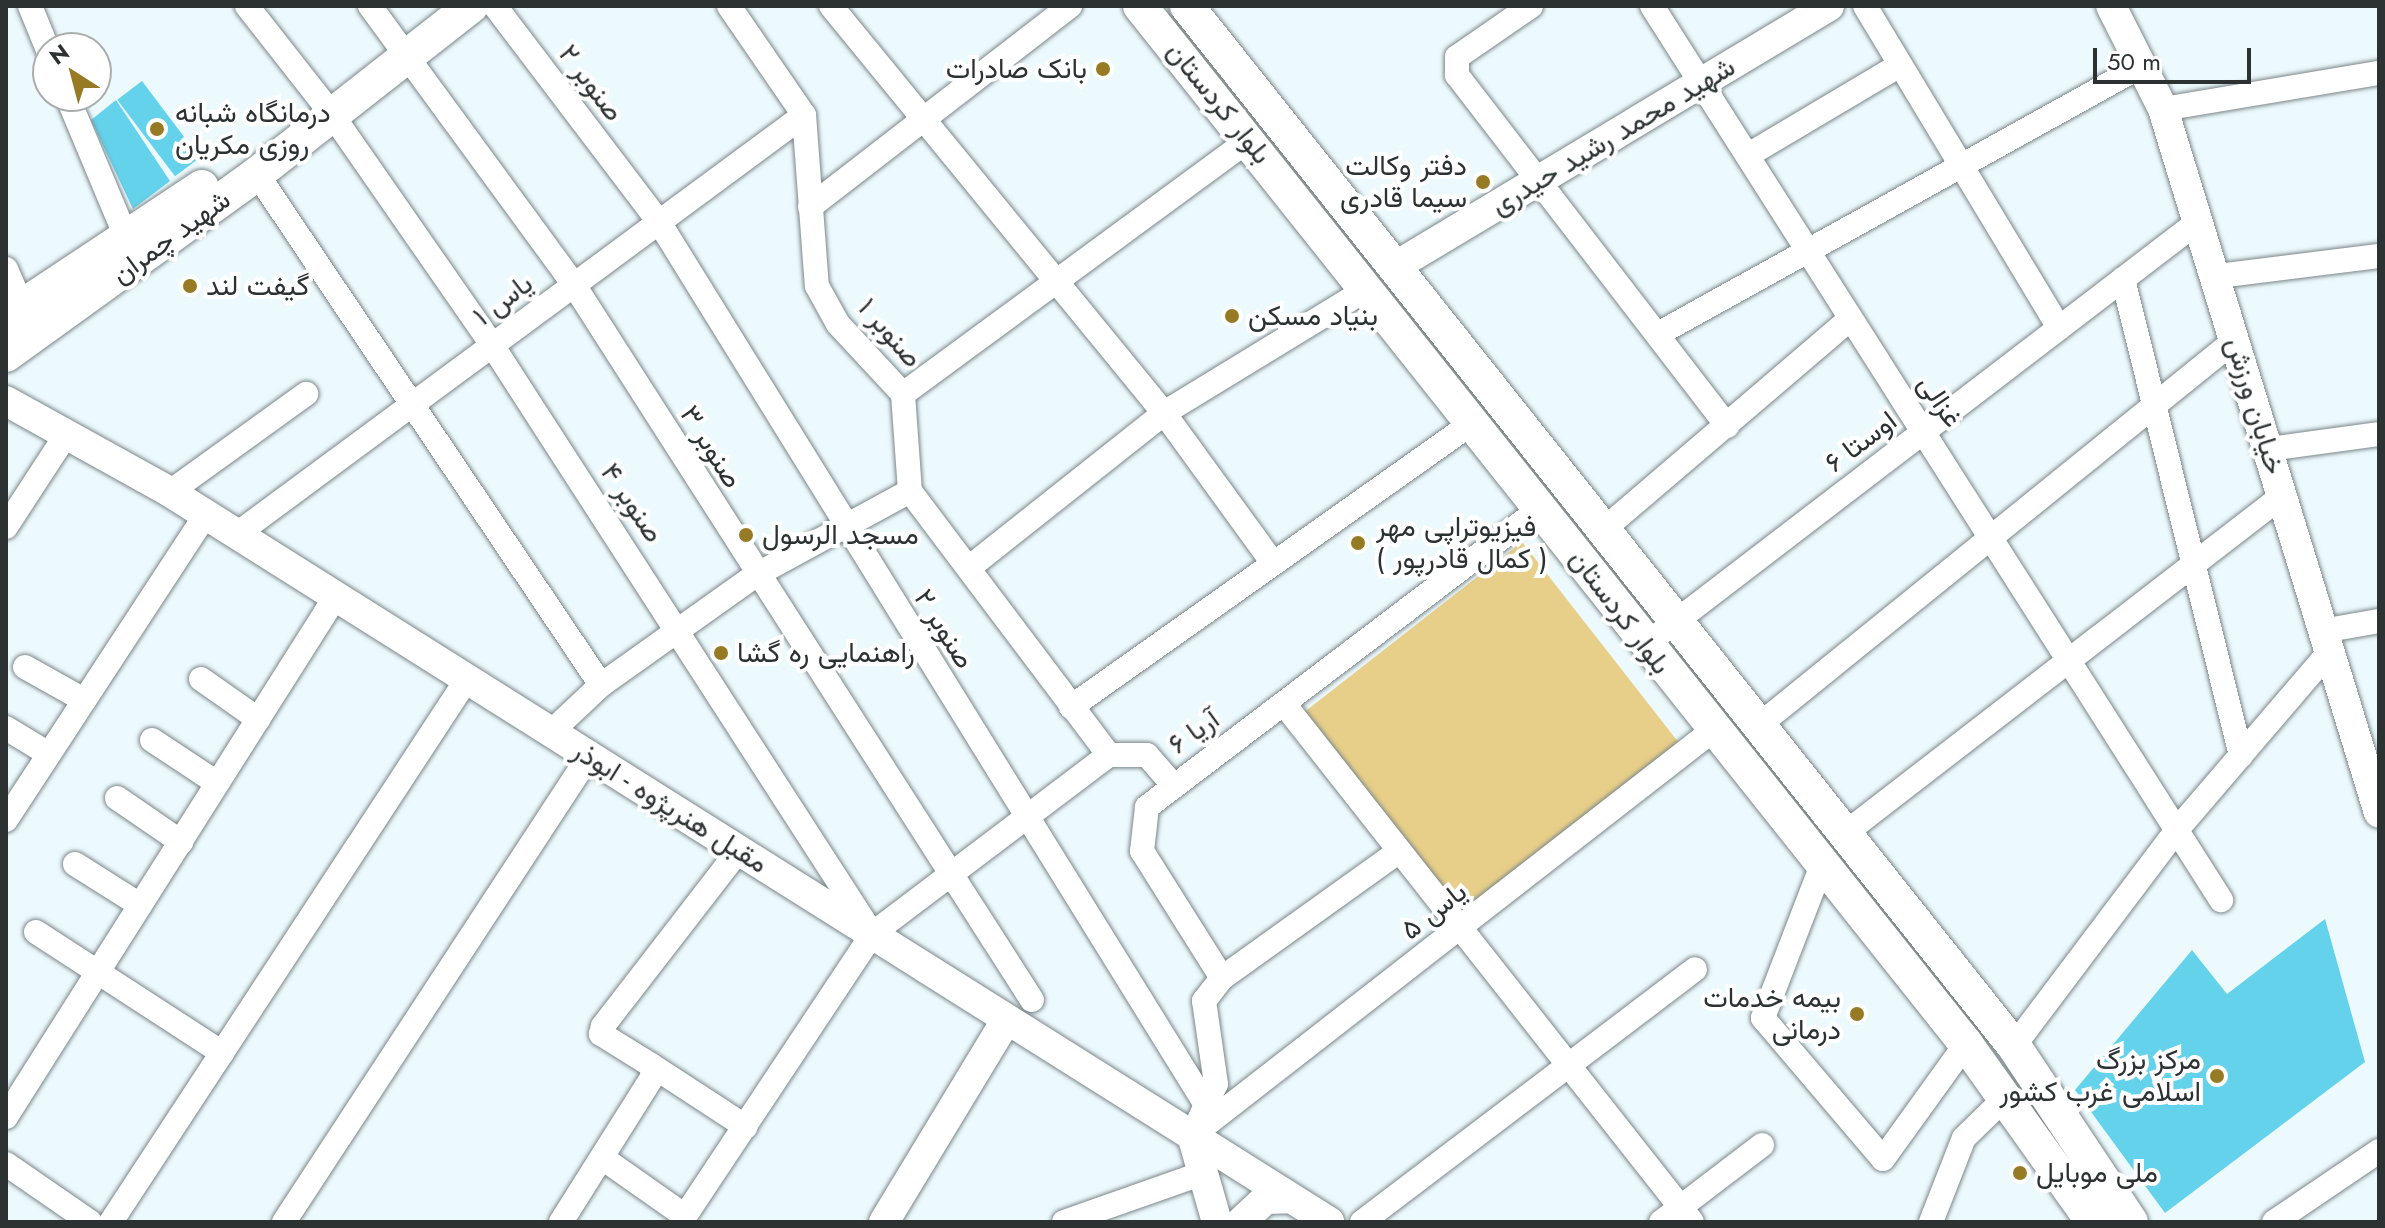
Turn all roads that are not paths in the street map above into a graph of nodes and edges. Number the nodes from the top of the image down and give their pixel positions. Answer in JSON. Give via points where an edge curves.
{"nodes":[{"id":1,"x":30,"y":6,"type":"edge"},
{"id":2,"x":247,"y":6,"type":"edge"},
{"id":3,"x":370,"y":6,"type":"edge"},
{"id":4,"x":471,"y":6,"type":"edge"},
{"id":5,"x":495,"y":6,"type":"edge"},
{"id":6,"x":831,"y":6,"type":"edge"},
{"id":7,"x":1070,"y":6,"type":"edge"},
{"id":8,"x":1140,"y":6,"type":"edge"},
{"id":9,"x":1187,"y":6,"type":"edge"},
{"id":10,"x":1531,"y":6,"type":"edge"},
{"id":11,"x":1652,"y":6,"type":"edge"},
{"id":12,"x":1829,"y":6,"type":"edge"},
{"id":13,"x":1865,"y":6,"type":"edge"},
{"id":14,"x":2119,"y":8,"type":"edge"},
{"id":15,"x":741,"y":10,"type":"edge"},
{"id":16,"x":41,"y":32,"type":"edge"},
{"id":17,"x":408,"y":54,"type":"junction"},
{"id":18,"x":1900,"y":65,"type":"junction"},
{"id":19,"x":2143,"y":65,"type":"junction"},
{"id":20,"x":2379,"y":73,"type":"edge"},
{"id":21,"x":1701,"y":84,"type":"junction"},
{"id":22,"x":2163,"y":109,"type":"junction"},
{"id":23,"x":74,"y":112,"type":"edge"},
{"id":24,"x":331,"y":113,"type":"junction"},
{"id":25,"x":804,"y":115,"type":"junction"},
{"id":26,"x":924,"y":118,"type":"junction"},
{"id":27,"x":1249,"y":140,"type":"junction"},
{"id":28,"x":1750,"y":154,"type":"junction"},
{"id":29,"x":1961,"y":169,"type":"junction"},
{"id":30,"x":257,"y":174,"type":"junction"},
{"id":31,"x":1542,"y":179,"type":"junction"},
{"id":32,"x":810,"y":207,"type":"junction"},
{"id":33,"x":2199,"y":221,"type":"junction"},
{"id":34,"x":659,"y":222,"type":"junction"},
{"id":35,"x":126,"y":237,"type":"junction"},
{"id":36,"x":1808,"y":253,"type":"junction"},
{"id":37,"x":2379,"y":256,"type":"edge"},
{"id":38,"x":1396,"y":266,"type":"junction"},
{"id":39,"x":6,"y":269,"type":"edge"},
{"id":40,"x":2218,"y":276,"type":"junction"},
{"id":41,"x":2123,"y":279,"type":"junction"},
{"id":42,"x":1055,"y":281,"type":"junction"},
{"id":43,"x":574,"y":285,"type":"junction"},
{"id":44,"x":1367,"y":289,"type":"junction"},
{"id":45,"x":14,"y":311,"type":"edge"},
{"id":46,"x":1849,"y":320,"type":"junction"},
{"id":47,"x":2059,"y":328,"type":"junction"},
{"id":48,"x":1658,"y":334,"type":"junction"},
{"id":49,"x":2234,"y":341,"type":"junction"},
{"id":50,"x":492,"y":345,"type":"junction"},
{"id":51,"x":6,"y":355,"type":"edge"},
{"id":52,"x":306,"y":394,"type":"dead end"},
{"id":53,"x":903,"y":394,"type":"junction"},
{"id":54,"x":6,"y":401,"type":"edge"},
{"id":55,"x":2158,"y":403,"type":"junction"},
{"id":56,"x":416,"y":405,"type":"junction"},
{"id":57,"x":1164,"y":413,"type":"junction"},
{"id":58,"x":1475,"y":421,"type":"junction"},
{"id":59,"x":1727,"y":426,"type":"junction"},
{"id":60,"x":1925,"y":431,"type":"junction"},
{"id":61,"x":2379,"y":434,"type":"edge"},
{"id":62,"x":66,"y":435,"type":"junction"},
{"id":63,"x":2269,"y":449,"type":"junction"},
{"id":64,"x":910,"y":491,"type":"junction"},
{"id":65,"x":170,"y":492,"type":"junction"},
{"id":66,"x":2282,"y":496,"type":"junction"},
{"id":67,"x":1541,"y":508,"type":"junction"},
{"id":68,"x":206,"y":514,"type":"junction"},
{"id":69,"x":843,"y":526,"type":"junction"},
{"id":70,"x":6,"y":527,"type":"edge"},
{"id":71,"x":1603,"y":530,"type":"junction"},
{"id":72,"x":237,"y":534,"type":"junction"},
{"id":73,"x":1992,"y":537,"type":"junction"},
{"id":74,"x":1273,"y":563,"type":"junction"},
{"id":75,"x":2192,"y":564,"type":"junction"},
{"id":76,"x":970,"y":567,"type":"junction"},
{"id":77,"x":756,"y":575,"type":"junction"},
{"id":78,"x":336,"y":596,"type":"junction"},
{"id":79,"x":2379,"y":621,"type":"edge"},
{"id":80,"x":1674,"y":623,"type":"junction"},
{"id":81,"x":681,"y":630,"type":"junction"},
{"id":82,"x":2324,"y":643,"type":"junction"},
{"id":83,"x":1645,"y":645,"type":"junction"},
{"id":84,"x":2070,"y":659,"type":"junction"},
{"id":85,"x":25,"y":667,"type":"dead end"},
{"id":86,"x":201,"y":679,"type":"dead end"},
{"id":87,"x":467,"y":679,"type":"junction"},
{"id":88,"x":601,"y":685,"type":"junction"},
{"id":89,"x":84,"y":700,"type":"junction"},
{"id":90,"x":1284,"y":704,"type":"junction"},
{"id":91,"x":1071,"y":707,"type":"junction"},
{"id":92,"x":258,"y":719,"type":"junction"},
{"id":93,"x":1758,"y":726,"type":"junction"},
{"id":94,"x":6,"y":728,"type":"edge"},
{"id":95,"x":1712,"y":731,"type":"junction"},
{"id":96,"x":551,"y":732,"type":"junction"},
{"id":97,"x":152,"y":740,"type":"dead end"},
{"id":98,"x":49,"y":754,"type":"junction"},
{"id":99,"x":1109,"y":755,"type":"junction"},
{"id":100,"x":589,"y":756,"type":"junction"},
{"id":101,"x":2241,"y":756,"type":"junction"},
{"id":102,"x":2372,"y":773,"type":"edge"},
{"id":103,"x":217,"y":783,"type":"junction"},
{"id":104,"x":1172,"y":784,"type":"junction"},
{"id":105,"x":117,"y":798,"type":"dead end"},
{"id":106,"x":2379,"y":813,"type":"edge"},
{"id":107,"x":1028,"y":818,"type":"junction"},
{"id":108,"x":6,"y":820,"type":"edge"},
{"id":109,"x":2175,"y":832,"type":"junction"},
{"id":110,"x":1844,"y":834,"type":"junction"},
{"id":111,"x":181,"y":842,"type":"junction"},
{"id":112,"x":739,"y":850,"type":"junction"},
{"id":113,"x":1398,"y":852,"type":"junction"},
{"id":114,"x":75,"y":864,"type":"dead end"},
{"id":115,"x":1822,"y":865,"type":"junction"},
{"id":116,"x":950,"y":872,"type":"junction"},
{"id":117,"x":2221,"y":900,"type":"dead end"},
{"id":118,"x":140,"y":905,"type":"junction"},
{"id":119,"x":1458,"y":930,"type":"junction"},
{"id":120,"x":36,"y":932,"type":"dead end"},
{"id":121,"x":872,"y":934,"type":"junction"},
{"id":122,"x":1695,"y":969,"type":"dead end"},
{"id":123,"x":98,"y":973,"type":"junction"},
{"id":124,"x":1222,"y":978,"type":"junction"},
{"id":125,"x":1032,"y":1000,"type":"dead end"},
{"id":126,"x":1007,"y":1019,"type":"junction"},
{"id":127,"x":1966,"y":1044,"type":"junction"},
{"id":128,"x":2014,"y":1046,"type":"junction"},
{"id":129,"x":222,"y":1053,"type":"junction"},
{"id":130,"x":651,"y":1065,"type":"junction"},
{"id":131,"x":1568,"y":1067,"type":"junction"},
{"id":132,"x":2004,"y":1099,"type":"junction"},
{"id":133,"x":1206,"y":1105,"type":"junction"},
{"id":134,"x":6,"y":1117,"type":"edge"},
{"id":135,"x":746,"y":1127,"type":"junction"},
{"id":136,"x":1192,"y":1135,"type":"junction"},
{"id":137,"x":1762,"y":1145,"type":"dead end"},
{"id":138,"x":2379,"y":1151,"type":"edge"},
{"id":139,"x":604,"y":1159,"type":"junction"},
{"id":140,"x":6,"y":1164,"type":"edge"},
{"id":141,"x":1203,"y":1173,"type":"junction"},
{"id":142,"x":1290,"y":1198,"type":"junction"},
{"id":143,"x":1678,"y":1217,"type":"edge"},
{"id":144,"x":683,"y":1219,"type":"edge"},
{"id":145,"x":90,"y":1222,"type":"edge"},
{"id":146,"x":111,"y":1222,"type":"edge"},
{"id":147,"x":284,"y":1222,"type":"edge"},
{"id":148,"x":561,"y":1222,"type":"edge"},
{"id":149,"x":884,"y":1222,"type":"edge"},
{"id":150,"x":1064,"y":1222,"type":"edge"},
{"id":151,"x":1217,"y":1222,"type":"edge"},
{"id":152,"x":1241,"y":1222,"type":"edge"},
{"id":153,"x":1329,"y":1222,"type":"edge"},
{"id":154,"x":1362,"y":1222,"type":"edge"},
{"id":155,"x":1931,"y":1222,"type":"edge"},
{"id":156,"x":2093,"y":1222,"type":"edge"},
{"id":157,"x":2131,"y":1222,"type":"edge"},
{"id":158,"x":2274,"y":1222,"type":"edge"}],
"edges":[{"from":1,"to":16,"type":"street"},
{"from":2,"to":24,"type":"street","name":"صنوبر ۴"},
{"from":3,"to":17,"type":"street","name":"صنوبر ۳"},
{"from":4,"to":17,"type":"main road","name":"شهید چمران"},
{"from":5,"to":34,"type":"street","name":"صنوبر ۲"},
{"from":6,"to":26,"type":"street"},
{"from":7,"to":26,"type":"street"},
{"from":8,"to":27,"type":"main road","name":"بلوار کردستان"},
{"from":9,"to":38,"type":"main road","name":"بلوار کردستان"},
{"from":10,"to":31,"type":"street","via":[[1457,57],[1455,66]]},
{"from":11,"to":21,"type":"street","name":"غزالی"},
{"from":12,"to":21,"type":"street","name":"شهید محمد رشید حیدری"},
{"from":13,"to":18,"type":"street"},
{"from":14,"to":19,"type":"street","name":"خیابان ورزش"},
{"from":15,"to":25,"type":"street"},
{"from":17,"to":24,"type":"main road","name":"شهید چمران"},
{"from":17,"to":43,"type":"street","name":"صنوبر ۳"},
{"from":18,"to":28,"type":"street"},
{"from":18,"to":29,"type":"street"},
{"from":19,"to":22,"type":"street","name":"خیابان ورزش"},
{"from":19,"to":29,"type":"street"},
{"from":20,"to":22,"type":"street"},
{"from":21,"to":28,"type":"street","name":"غزالی"},
{"from":21,"to":31,"type":"street","name":"شهید محمد رشید حیدری"},
{"from":22,"to":33,"type":"street","name":"خیابان ورزش"},
{"from":23,"to":35,"type":"street"},
{"from":24,"to":30,"type":"main road","name":"شهید چمران"},
{"from":24,"to":35,"type":"main road","name":"شهید چمران","via":[[246,158]]},
{"from":24,"to":50,"type":"street","name":"صنوبر ۴"},
{"from":25,"to":32,"type":"street","name":"صنوبر ۱"},
{"from":25,"to":34,"type":"street","name":"یاس ۱"},
{"from":26,"to":32,"type":"street"},
{"from":26,"to":42,"type":"street"},
{"from":27,"to":42,"type":"street"},
{"from":27,"to":44,"type":"main road","name":"بلوار کردستان"},
{"from":28,"to":36,"type":"street","name":"غزالی"},
{"from":29,"to":36,"type":"street"},
{"from":29,"to":47,"type":"street"},
{"from":30,"to":51,"type":"main road","name":"شهید چمران"},
{"from":30,"to":56,"type":"street"},
{"from":31,"to":38,"type":"street","name":"شهید محمد رشید حیدری"},
{"from":31,"to":48,"type":"street"},
{"from":32,"to":53,"type":"street","name":"صنوبر ۱","via":[[817,286],[838,324]]},
{"from":33,"to":40,"type":"street","name":"خیابان ورزش"},
{"from":33,"to":41,"type":"street","name":"اوستا ۶"},
{"from":34,"to":43,"type":"street","name":"یاس ۱"},
{"from":34,"to":69,"type":"street","name":"صنوبر ۲"},
{"from":35,"to":45,"type":"main road","name":"شهید چمران"},
{"from":36,"to":46,"type":"street","name":"غزالی"},
{"from":36,"to":48,"type":"street"},
{"from":37,"to":40,"type":"street"},
{"from":38,"to":71,"type":"main road","name":"بلوار کردستان"},
{"from":39,"to":45,"type":"street"},
{"from":40,"to":49,"type":"street","name":"خیابان ورزش"},
{"from":41,"to":47,"type":"street","name":"اوستا ۶"},
{"from":41,"to":55,"type":"street"},
{"from":42,"to":53,"type":"street"},
{"from":42,"to":57,"type":"street"},
{"from":43,"to":50,"type":"street","name":"یاس ۱"},
{"from":43,"to":77,"type":"street","name":"صنوبر ۳"},
{"from":44,"to":57,"type":"street"},
{"from":44,"to":58,"type":"main road","name":"بلوار کردستان"},
{"from":46,"to":59,"type":"street"},
{"from":46,"to":60,"type":"street","name":"غزالی"},
{"from":47,"to":60,"type":"street","name":"اوستا ۶"},
{"from":48,"to":59,"type":"street"},
{"from":49,"to":55,"type":"street"},
{"from":49,"to":63,"type":"street","name":"خیابان ورزش"},
{"from":50,"to":56,"type":"street","name":"یاس ۱"},
{"from":50,"to":81,"type":"street","name":"صنوبر ۴"},
{"from":52,"to":65,"type":"street"},
{"from":53,"to":64,"type":"street","name":"صنوبر ۱"},
{"from":54,"to":62,"type":"street","name":"مقبل هنرپژوه - ابوذر"},
{"from":55,"to":73,"type":"street"},
{"from":55,"to":75,"type":"street"},
{"from":56,"to":72,"type":"street","name":"یاس ۱"},
{"from":56,"to":88,"type":"street"},
{"from":57,"to":74,"type":"street"},
{"from":57,"to":76,"type":"street"},
{"from":58,"to":67,"type":"main road","name":"بلوار کردستان"},
{"from":58,"to":74,"type":"street"},
{"from":59,"to":71,"type":"street"},
{"from":60,"to":73,"type":"street","name":"غزالی"},
{"from":60,"to":80,"type":"street","name":"اوستا ۶"},
{"from":61,"to":63,"type":"street"},
{"from":62,"to":65,"type":"street","name":"مقبل هنرپژوه - ابوذر"},
{"from":62,"to":70,"type":"street"},
{"from":63,"to":66,"type":"street","name":"خیابان ورزش"},
{"from":64,"to":69,"type":"street"},
{"from":64,"to":76,"type":"street"},
{"from":65,"to":68,"type":"street","name":"مقبل هنرپژوه - ابوذر"},
{"from":66,"to":75,"type":"street"},
{"from":66,"to":82,"type":"street","name":"خیابان ورزش"},
{"from":67,"to":83,"type":"main road","name":"بلوار کردستان"},
{"from":67,"to":90,"type":"street","name":"آریا ۶"},
{"from":68,"to":72,"type":"street","name":"مقبل هنرپژوه - ابوذر"},
{"from":68,"to":89,"type":"street"},
{"from":69,"to":77,"type":"street"},
{"from":69,"to":107,"type":"street","name":"صنوبر ۲"},
{"from":71,"to":80,"type":"main road","name":"بلوار کردستان"},
{"from":72,"to":78,"type":"street","name":"مقبل هنرپژوه - ابوذر"},
{"from":73,"to":84,"type":"street","name":"غزالی"},
{"from":73,"to":93,"type":"street"},
{"from":74,"to":91,"type":"street"},
{"from":75,"to":84,"type":"street"},
{"from":75,"to":101,"type":"street"},
{"from":76,"to":91,"type":"street"},
{"from":77,"to":81,"type":"street"},
{"from":77,"to":116,"type":"street","name":"صنوبر ۳"},
{"from":78,"to":87,"type":"street","name":"مقبل هنرپژوه - ابوذر"},
{"from":78,"to":92,"type":"street"},
{"from":79,"to":82,"type":"street"},
{"from":80,"to":83,"type":"street","name":"اوستا ۶"},
{"from":80,"to":93,"type":"main road","name":"بلوار کردستان"},
{"from":81,"to":88,"type":"street"},
{"from":81,"to":121,"type":"street","name":"صنوبر ۴"},
{"from":82,"to":101,"type":"street"},
{"from":82,"to":102,"type":"street","name":"خیابان ورزش"},
{"from":83,"to":95,"type":"main road","name":"بلوار کردستان"},
{"from":84,"to":109,"type":"street","name":"غزالی"},
{"from":84,"to":110,"type":"street"},
{"from":85,"to":89,"type":"street"},
{"from":86,"to":92,"type":"street"},
{"from":87,"to":96,"type":"street","name":"مقبل هنرپژوه - ابوذر"},
{"from":87,"to":129,"type":"street"},
{"from":88,"to":96,"type":"street"},
{"from":89,"to":98,"type":"street"},
{"from":90,"to":104,"type":"street","name":"آریا ۶"},
{"from":90,"to":113,"type":"street"},
{"from":91,"to":99,"type":"street"},
{"from":92,"to":103,"type":"street"},
{"from":93,"to":110,"type":"main road","name":"بلوار کردستان"},
{"from":94,"to":98,"type":"street"},
{"from":95,"to":115,"type":"main road","name":"بلوار کردستان"},
{"from":95,"to":119,"type":"street","name":"یاس ۵"},
{"from":96,"to":100,"type":"street","name":"مقبل هنرپژوه - ابوذر"},
{"from":97,"to":103,"type":"street"},
{"from":98,"to":108,"type":"street"},
{"from":99,"to":104,"type":"street","via":[[1147,755]]},
{"from":99,"to":107,"type":"street"},
{"from":100,"to":112,"type":"street","name":"مقبل هنرپژوه - ابوذر"},
{"from":100,"to":147,"type":"street"},
{"from":101,"to":109,"type":"street"},
{"from":102,"to":106,"type":"street","name":"خیابان ورزش"},
{"from":103,"to":111,"type":"street"},
{"from":104,"to":124,"type":"street","name":"آریا ۶","via":[[1147,807],[1142,851]]},
{"from":105,"to":111,"type":"street"},
{"from":107,"to":116,"type":"street"},
{"from":107,"to":133,"type":"street","name":"صنوبر ۲"},
{"from":109,"to":117,"type":"street","name":"غزالی"},
{"from":109,"to":128,"type":"street"},
{"from":110,"to":128,"type":"main road","name":"بلوار کردستان"},
{"from":111,"to":118,"type":"street"},
{"from":112,"to":121,"type":"street","name":"مقبل هنرپژوه - ابوذر"},
{"from":112,"to":130,"type":"street","via":[[601,1030]]},
{"from":113,"to":119,"type":"street"},
{"from":113,"to":124,"type":"street"},
{"from":114,"to":118,"type":"street"},
{"from":115,"to":127,"type":"main road","name":"بلوار کردستان"},
{"from":115,"to":127,"type":"street","via":[[1763,1018],[1883,1159]]},
{"from":116,"to":121,"type":"street"},
{"from":116,"to":125,"type":"street","name":"صنوبر ۳"},
{"from":118,"to":123,"type":"street"},
{"from":119,"to":131,"type":"street"},
{"from":119,"to":136,"type":"street","name":"یاس ۵"},
{"from":120,"to":123,"type":"street"},
{"from":121,"to":126,"type":"street","name":"مقبل هنرپژوه - ابوذر"},
{"from":121,"to":135,"type":"street"},
{"from":122,"to":131,"type":"street"},
{"from":123,"to":129,"type":"street"},
{"from":123,"to":134,"type":"street"},
{"from":124,"to":133,"type":"street","via":[[1204,1001],[1216,1084]]},
{"from":126,"to":136,"type":"street","name":"مقبل هنرپژوه - ابوذر"},
{"from":126,"to":149,"type":"street"},
{"from":127,"to":132,"type":"main road","name":"بلوار کردستان"},
{"from":128,"to":157,"type":"main road","name":"بلوار کردستان"},
{"from":129,"to":146,"type":"street"},
{"from":130,"to":135,"type":"street"},
{"from":130,"to":139,"type":"street","via":[[653,1076]]},
{"from":131,"to":143,"type":"street"},
{"from":131,"to":154,"type":"street"},
{"from":132,"to":155,"type":"street","via":[[1964,1138]]},
{"from":132,"to":156,"type":"main road","name":"بلوار کردستان"},
{"from":133,"to":136,"type":"street"},
{"from":135,"to":144,"type":"street"},
{"from":136,"to":141,"type":"street"},
{"from":136,"to":142,"type":"street","name":"مقبل هنرپژوه - ابوذر"},
{"from":137,"to":143,"type":"street"},
{"from":138,"to":158,"type":"street"},
{"from":139,"to":144,"type":"street"},
{"from":139,"to":148,"type":"street"},
{"from":140,"to":145,"type":"street"},
{"from":141,"to":150,"type":"street"},
{"from":141,"to":151,"type":"street"},
{"from":142,"to":152,"type":"street","via":[[1266,1199]]},
{"from":142,"to":153,"type":"street","name":"مقبل هنرپژوه - ابوذر"}]}
